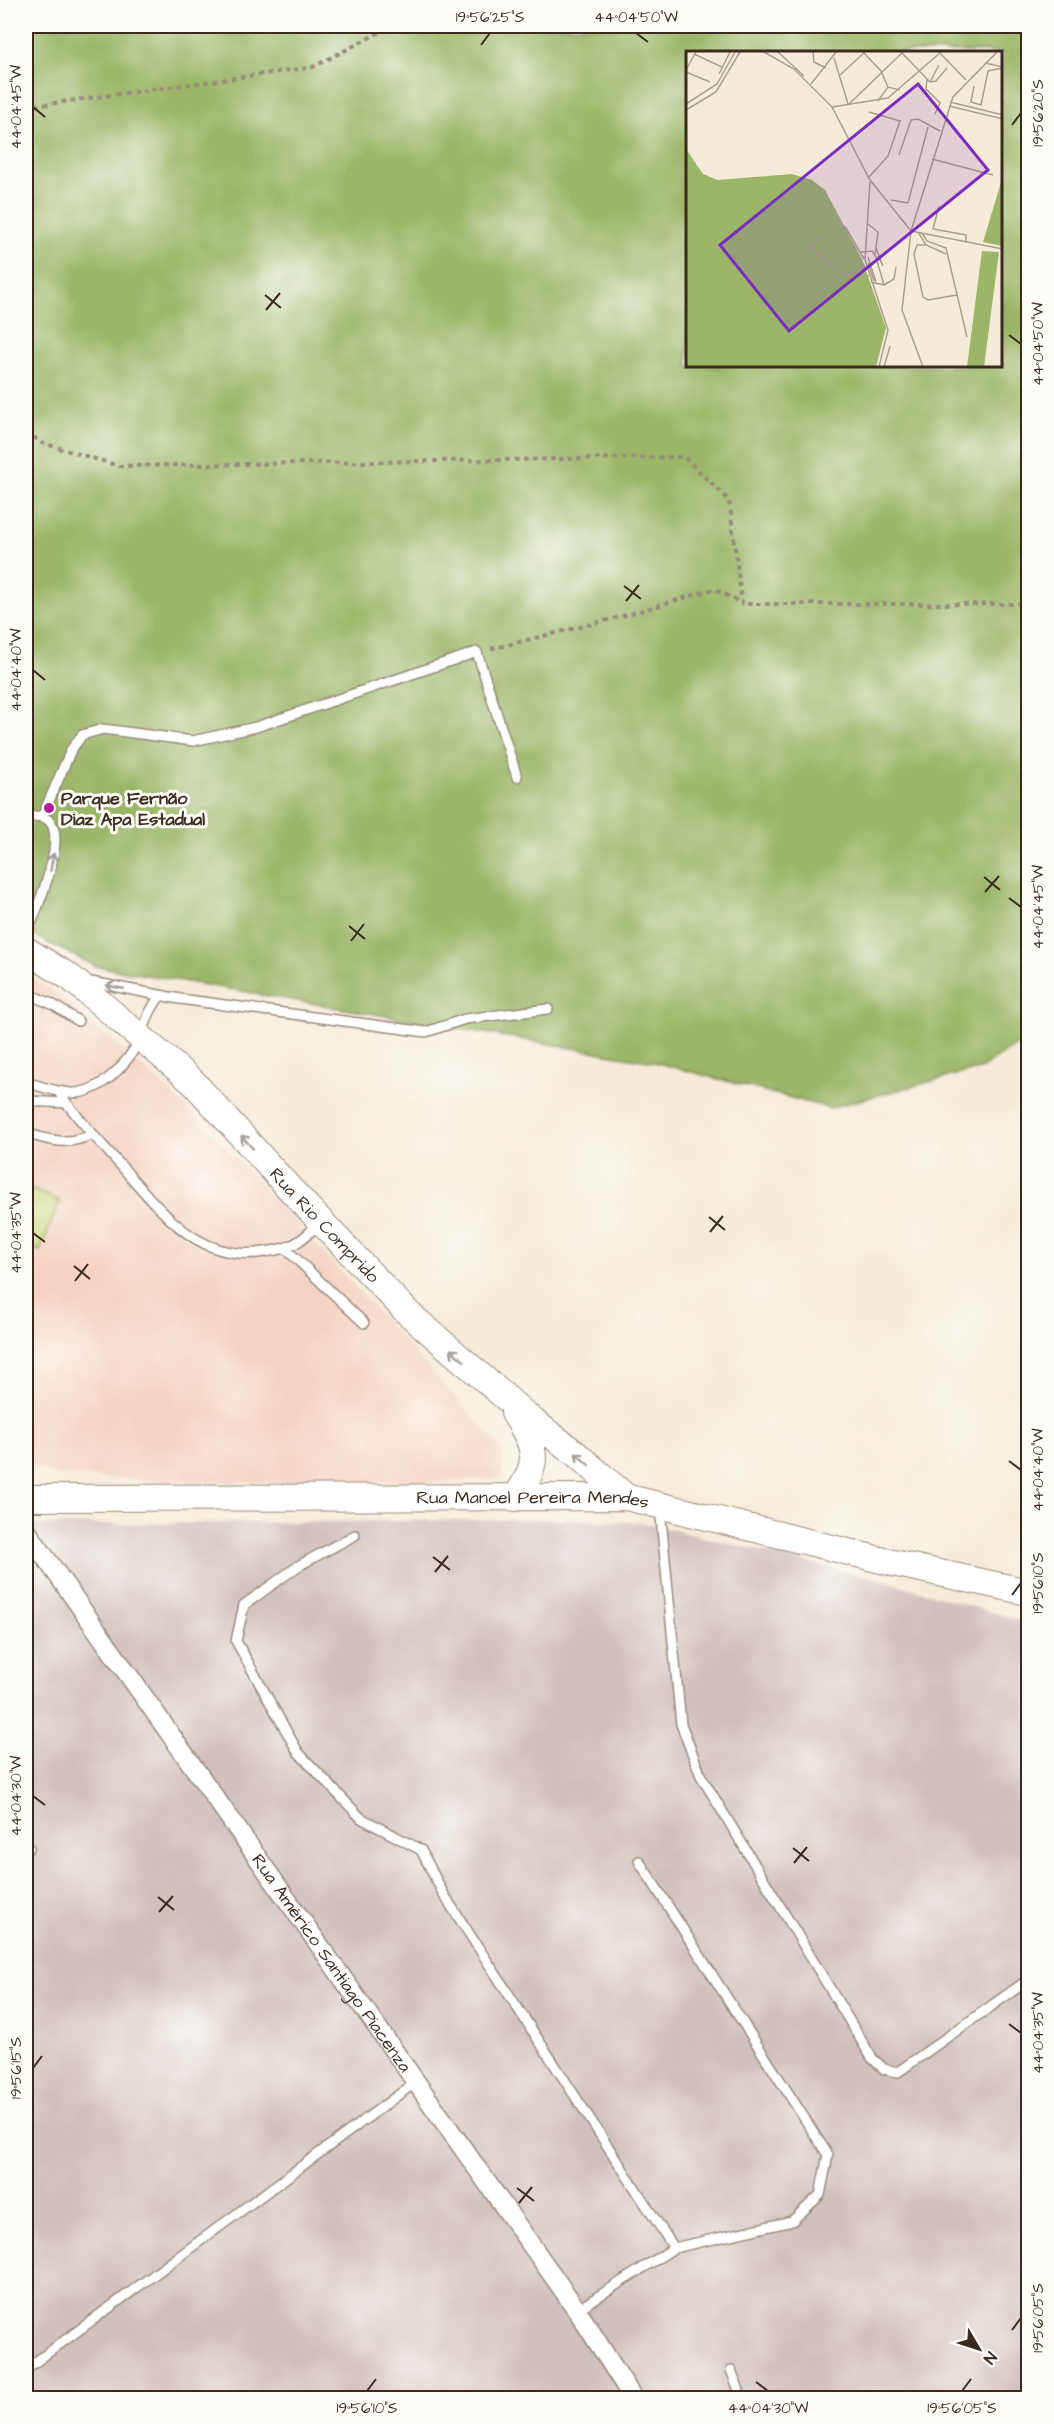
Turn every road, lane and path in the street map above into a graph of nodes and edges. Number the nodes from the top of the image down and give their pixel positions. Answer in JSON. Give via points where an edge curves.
{"nodes":[{"id":1,"x":392,"y":26,"type":"edge"},
{"id":2,"x":26,"y":107,"type":"edge"},
{"id":3,"x":26,"y":432,"type":"edge"},
{"id":4,"x":742,"y":604,"type":"junction"},
{"id":5,"x":1029,"y":604,"type":"edge"},
{"id":6,"x":477,"y":652,"type":"junction"},
{"id":7,"x":517,"y":777,"type":"dead end"},
{"id":8,"x":42,"y":817,"type":"junction"},
{"id":9,"x":26,"y":820,"type":"edge"},
{"id":10,"x":26,"y":937,"type":"edge"},
{"id":11,"x":26,"y":950,"type":"edge"},
{"id":12,"x":70,"y":978,"type":"junction"},
{"id":13,"x":26,"y":993,"type":"edge"},
{"id":14,"x":160,"y":996,"type":"junction"},
{"id":15,"x":548,"y":1009,"type":"dead end"},
{"id":16,"x":78,"y":1021,"type":"dead end"},
{"id":17,"x":140,"y":1037,"type":"junction"},
{"id":18,"x":26,"y":1082,"type":"edge"},
{"id":19,"x":58,"y":1091,"type":"junction"},
{"id":20,"x":26,"y":1101,"type":"edge"},
{"id":21,"x":66,"y":1103,"type":"junction"},
{"id":22,"x":26,"y":1133,"type":"edge"},
{"id":23,"x":93,"y":1134,"type":"junction"},
{"id":24,"x":320,"y":1221,"type":"junction"},
{"id":25,"x":286,"y":1249,"type":"junction"},
{"id":26,"x":364,"y":1323,"type":"dead end"},
{"id":27,"x":501,"y":1394,"type":"junction"},
{"id":28,"x":626,"y":1497,"type":"junction"},
{"id":29,"x":26,"y":1498,"type":"edge"},
{"id":30,"x":515,"y":1498,"type":"junction"},
{"id":31,"x":660,"y":1506,"type":"junction"},
{"id":32,"x":26,"y":1530,"type":"edge"},
{"id":33,"x":354,"y":1536,"type":"dead end"},
{"id":34,"x":1029,"y":1592,"type":"edge"},
{"id":35,"x":639,"y":1861,"type":"dead end"},
{"id":36,"x":1029,"y":1980,"type":"edge"},
{"id":37,"x":416,"y":2082,"type":"junction"},
{"id":38,"x":674,"y":2248,"type":"junction"},
{"id":39,"x":577,"y":2310,"type":"junction"},
{"id":40,"x":26,"y":2369,"type":"edge"},
{"id":41,"x":731,"y":2370,"type":"dead end"},
{"id":42,"x":633,"y":2398,"type":"edge"},
{"id":43,"x":742,"y":2398,"type":"edge"}],
"edges":[{"from":1,"to":2,"type":"path","via":[[313,67]]},
{"from":3,"to":4,"type":"path","via":[[42,443],[118,466],[684,457],[729,500]]},
{"from":4,"to":5,"type":"path"},
{"from":4,"to":6,"type":"path","via":[[714,589]]},
{"from":6,"to":7,"type":"lane"},
{"from":6,"to":8,"type":"lane","via":[[256,727],[193,741],[103,729],[82,735],[71,750]]},
{"from":8,"to":9,"type":"lane"},
{"from":10,"to":8,"type":"lane","one_way":true,"via":[[50,871],[56,833]]},
{"from":11,"to":12,"type":"street","name":"Rua Rio Comprido"},
{"from":14,"to":12,"type":"lane","one_way":true},
{"from":12,"to":17,"type":"street","name":"Rua Rio Comprido"},
{"from":13,"to":16,"type":"lane"},
{"from":14,"to":15,"type":"lane","via":[[426,1032],[465,1019]]},
{"from":14,"to":17,"type":"lane"},
{"from":17,"to":19,"type":"lane","via":[[116,1072],[95,1088],[73,1093]]},
{"from":24,"to":17,"type":"street","name":"Rua Rio Comprido","one_way":true,"via":[[193,1082]]},
{"from":18,"to":19,"type":"lane"},
{"from":19,"to":21,"type":"lane"},
{"from":20,"to":21,"type":"lane"},
{"from":21,"to":23,"type":"lane"},
{"from":22,"to":23,"type":"lane","via":[[66,1143]]},
{"from":23,"to":25,"type":"lane","via":[[167,1218],[198,1241],[220,1251],[248,1255]]},
{"from":24,"to":25,"type":"lane","via":[[302,1241]]},
{"from":27,"to":24,"type":"street","name":"Rua Rio Comprido","one_way":true,"via":[[408,1313]]},
{"from":25,"to":26,"type":"lane"},
{"from":28,"to":27,"type":"street","name":"Rua Rio Comprido","one_way":true},
{"from":27,"to":30,"type":"street","via":[[533,1448],[533,1467]]},
{"from":28,"to":30,"type":"street","name":"Rua Manoel Pereira Mendes"},
{"from":28,"to":31,"type":"street","name":"Rua Manoel Pereira Mendes"},
{"from":29,"to":30,"type":"street","name":"Rua Manoel Pereira Mendes"},
{"from":31,"to":34,"type":"street","name":"Rua Manoel Pereira Mendes"},
{"from":31,"to":36,"type":"lane","via":[[681,1725],[701,1776],[872,2058],[884,2069],[898,2072]]},
{"from":32,"to":37,"type":"street","name":"Rua Américo Santiago Piacenza"},
{"from":33,"to":38,"type":"lane","via":[[298,1566],[244,1605],[236,1641],[298,1752],[361,1818],[421,1850],[444,1895]]},
{"from":35,"to":38,"type":"lane","via":[[828,2155],[820,2195],[792,2221]]},
{"from":37,"to":39,"type":"street","name":"Rua Américo Santiago Piacenza"},
{"from":37,"to":40,"type":"lane"},
{"from":38,"to":39,"type":"lane"},
{"from":39,"to":42,"type":"street","name":"Rua Américo Santiago Piacenza"},
{"from":41,"to":43,"type":"lane"}]}
